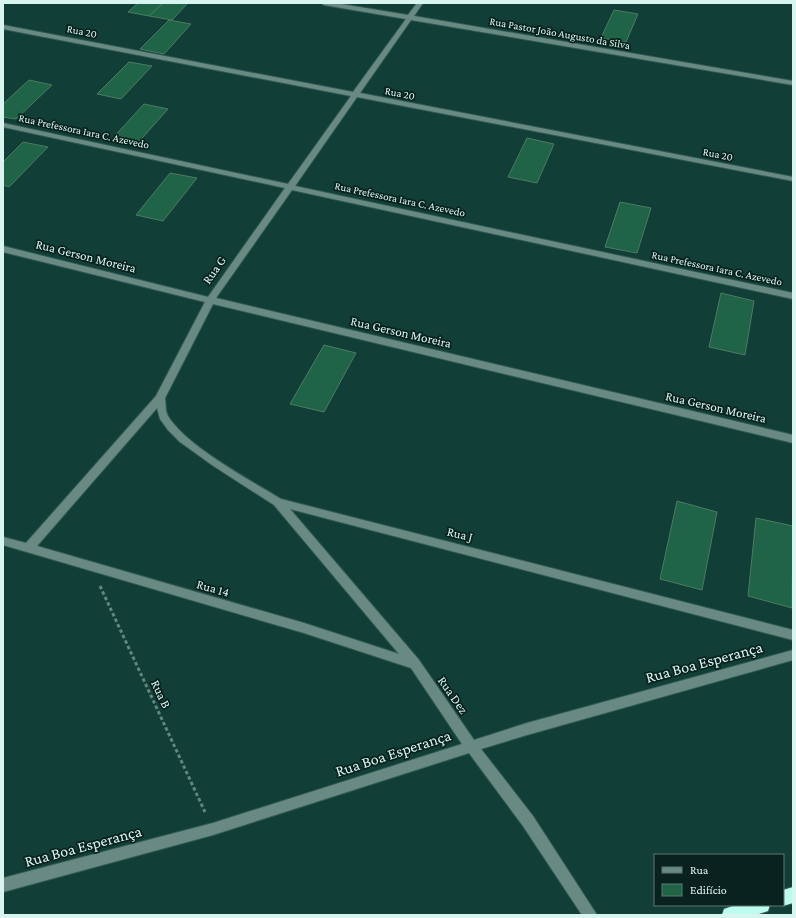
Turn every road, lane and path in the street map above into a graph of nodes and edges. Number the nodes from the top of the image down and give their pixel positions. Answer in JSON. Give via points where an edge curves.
{"nodes":[{"id":1,"x":324,"y":3,"type":"edge"},
{"id":2,"x":420,"y":3,"type":"edge"},
{"id":3,"x":410,"y":18,"type":"junction"},
{"id":4,"x":3,"y":27,"type":"edge"},
{"id":5,"x":793,"y":83,"type":"edge"},
{"id":6,"x":355,"y":96,"type":"junction"},
{"id":7,"x":3,"y":125,"type":"edge"},
{"id":8,"x":793,"y":179,"type":"edge"},
{"id":9,"x":290,"y":187,"type":"junction"},
{"id":10,"x":3,"y":249,"type":"edge"},
{"id":11,"x":793,"y":296,"type":"edge"},
{"id":12,"x":210,"y":300,"type":"junction"},
{"id":13,"x":160,"y":398,"type":"junction"},
{"id":14,"x":793,"y":439,"type":"edge"},
{"id":15,"x":278,"y":502,"type":"junction"},
{"id":16,"x":3,"y":541,"type":"edge"},
{"id":17,"x":28,"y":549,"type":"junction"},
{"id":18,"x":91,"y":568,"type":"junction"},
{"id":19,"x":793,"y":635,"type":"edge"},
{"id":20,"x":793,"y":655,"type":"edge"},
{"id":21,"x":415,"y":664,"type":"junction"},
{"id":22,"x":471,"y":746,"type":"junction"},
{"id":23,"x":213,"y":829,"type":"junction"},
{"id":24,"x":3,"y":885,"type":"edge"},
{"id":25,"x":759,"y":906,"type":"edge"},
{"id":26,"x":590,"y":915,"type":"edge"},
{"id":27,"x":730,"y":915,"type":"edge"}],
"edges":[{"from":1,"to":3,"type":"street","name":"Rua Pastor João Augusto da Silva"},
{"from":2,"to":3,"type":"street","name":"Rua G"},
{"from":3,"to":5,"type":"street","name":"Rua Pastor João Augusto da Silva"},
{"from":3,"to":6,"type":"street","name":"Rua G"},
{"from":4,"to":6,"type":"street","name":"Rua 20"},
{"from":6,"to":8,"type":"street","name":"Rua 20"},
{"from":6,"to":9,"type":"street","name":"Rua G"},
{"from":7,"to":9,"type":"street","name":"Rua Prefessora Iara C. Azevedo"},
{"from":9,"to":11,"type":"street","name":"Rua Prefessora Iara C. Azevedo"},
{"from":9,"to":12,"type":"street","name":"Rua G"},
{"from":10,"to":12,"type":"street","name":"Rua Gerson Moreira"},
{"from":12,"to":13,"type":"street","name":"Rua G"},
{"from":12,"to":14,"type":"street","name":"Rua Gerson Moreira"},
{"from":13,"to":15,"type":"street","name":"Rua J","via":[[163,415],[175,431],[209,458]]},
{"from":13,"to":17,"type":"street","name":"Rua G"},
{"from":15,"to":19,"type":"street","name":"Rua J"},
{"from":15,"to":21,"type":"street","name":"Rua Dez"},
{"from":16,"to":17,"type":"street","name":"Rua 14"},
{"from":17,"to":18,"type":"street","name":"Rua 14"},
{"from":18,"to":21,"type":"street","name":"Rua 14","via":[[304,628]]},
{"from":18,"to":23,"type":"path","name":"Rua B"},
{"from":20,"to":22,"type":"street","name":"Rua Boa Esperança"},
{"from":21,"to":22,"type":"street","name":"Rua Dez"},
{"from":22,"to":23,"type":"street","name":"Rua Boa Esperança"},
{"from":22,"to":26,"type":"street","name":"Rua Dez","via":[[528,821]]},
{"from":23,"to":24,"type":"street","name":"Rua Boa Esperança"},
{"from":25,"to":27,"type":"highway"}]}
